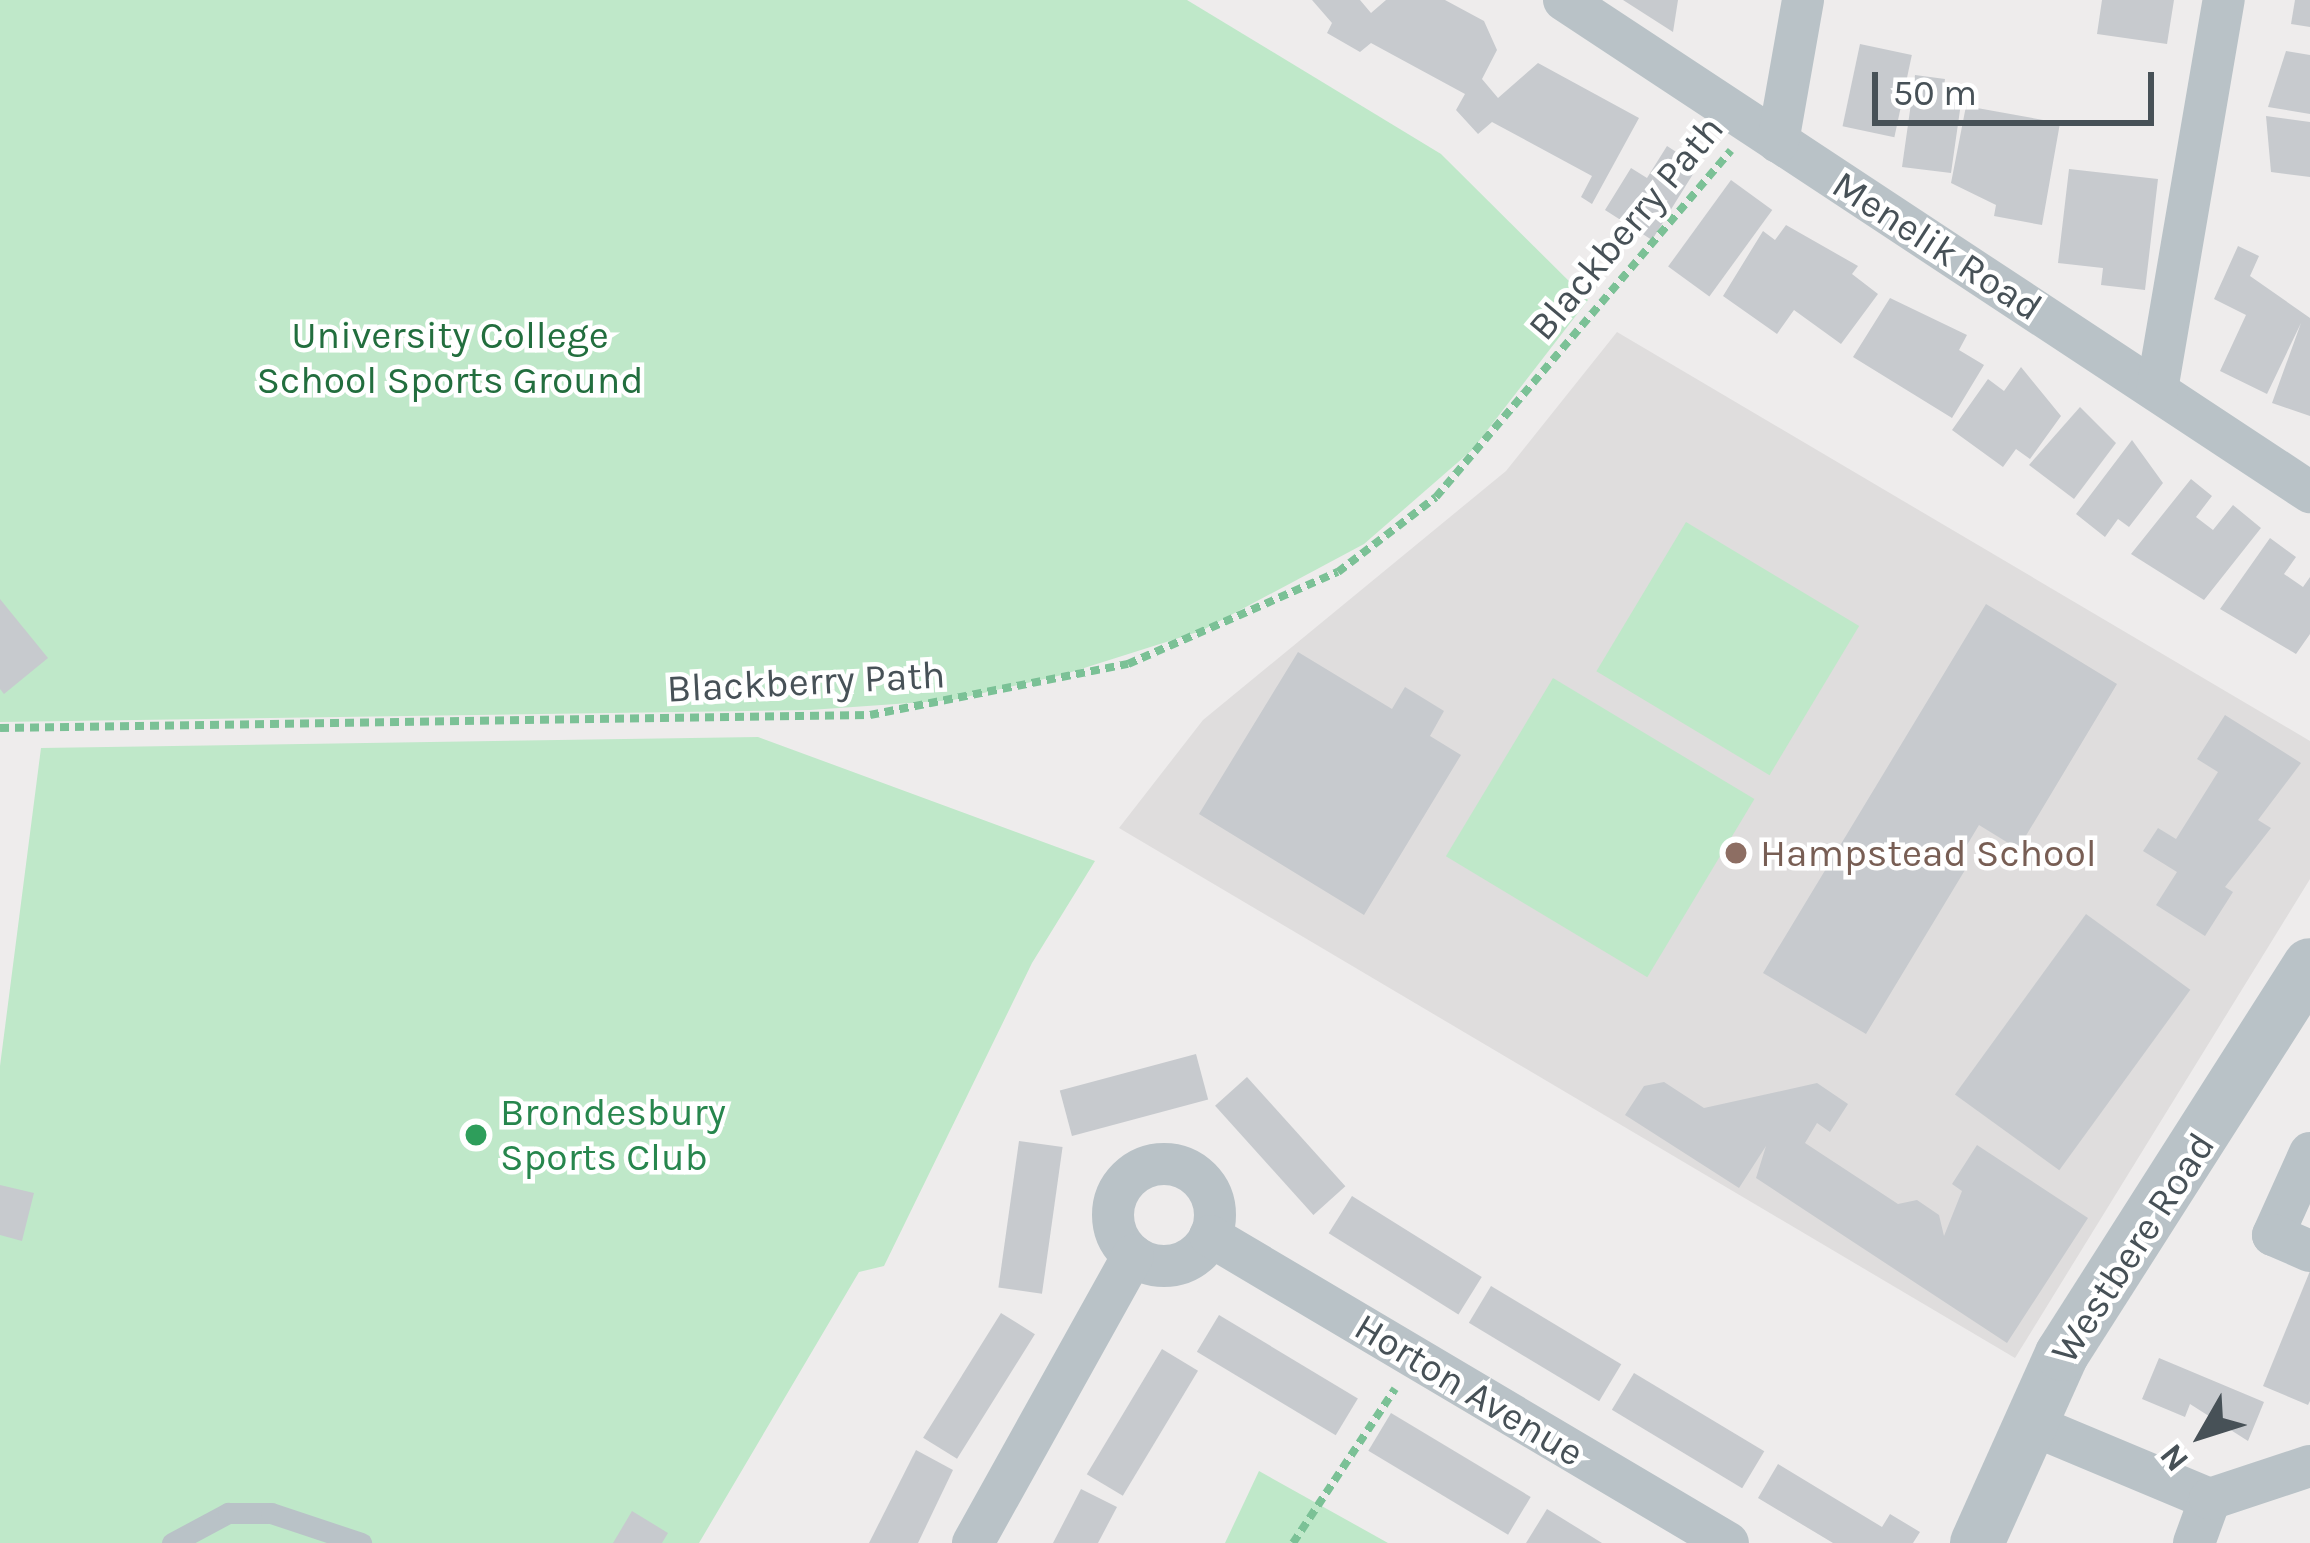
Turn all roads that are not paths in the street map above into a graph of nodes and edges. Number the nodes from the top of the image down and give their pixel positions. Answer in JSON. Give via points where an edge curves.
{"nodes":[{"id":1,"x":1564,"y":0,"type":"edge"},
{"id":2,"x":1803,"y":0,"type":"edge"},
{"id":3,"x":2224,"y":0,"type":"edge"},
{"id":4,"x":1766,"y":134,"type":"junction"},
{"id":5,"x":2157,"y":390,"type":"junction"},
{"id":6,"x":2310,"y":492,"type":"edge"},
{"id":7,"x":2310,"y":964,"type":"edge"},
{"id":8,"x":2310,"y":1154,"type":"edge"},
{"id":9,"x":1210,"y":1236,"type":"junction"},
{"id":10,"x":2310,"y":1251,"type":"edge"},
{"id":11,"x":1133,"y":1255,"type":"junction"},
{"id":12,"x":2028,"y":1423,"type":"junction"},
{"id":13,"x":2310,"y":1466,"type":"edge"},
{"id":14,"x":2210,"y":1499,"type":"junction"},
{"id":15,"x":172,"y":1543,"type":"edge"},
{"id":16,"x":361,"y":1543,"type":"edge"},
{"id":17,"x":973,"y":1543,"type":"edge"},
{"id":18,"x":1728,"y":1543,"type":"edge"},
{"id":19,"x":1977,"y":1543,"type":"edge"},
{"id":20,"x":2194,"y":1543,"type":"edge"}],
"edges":[{"from":1,"to":4,"type":"street","name":"Menelik Road"},
{"from":2,"to":4,"type":"street"},
{"from":3,"to":5,"type":"street"},
{"from":4,"to":5,"type":"street","name":"Menelik Road"},
{"from":5,"to":6,"type":"street","name":"Menelik Road"},
{"from":7,"to":12,"type":"street","name":"Westbere Road"},
{"from":8,"to":10,"type":"street","via":[[2273,1235]]},
{"from":9,"to":11,"type":"street","via":[[1177,1264]]},
{"from":9,"to":11,"type":"street","via":[[1205,1185],[1177,1165],[1142,1168],[1113,1209]]},
{"from":9,"to":18,"type":"street","name":"Horton Avenue"},
{"from":11,"to":17,"type":"street"},
{"from":12,"to":14,"type":"street"},
{"from":12,"to":19,"type":"street","name":"Westbere Road"},
{"from":13,"to":14,"type":"street"},
{"from":14,"to":20,"type":"street"},
{"from":15,"to":16,"type":"lane","via":[[249,1513]]}]}
